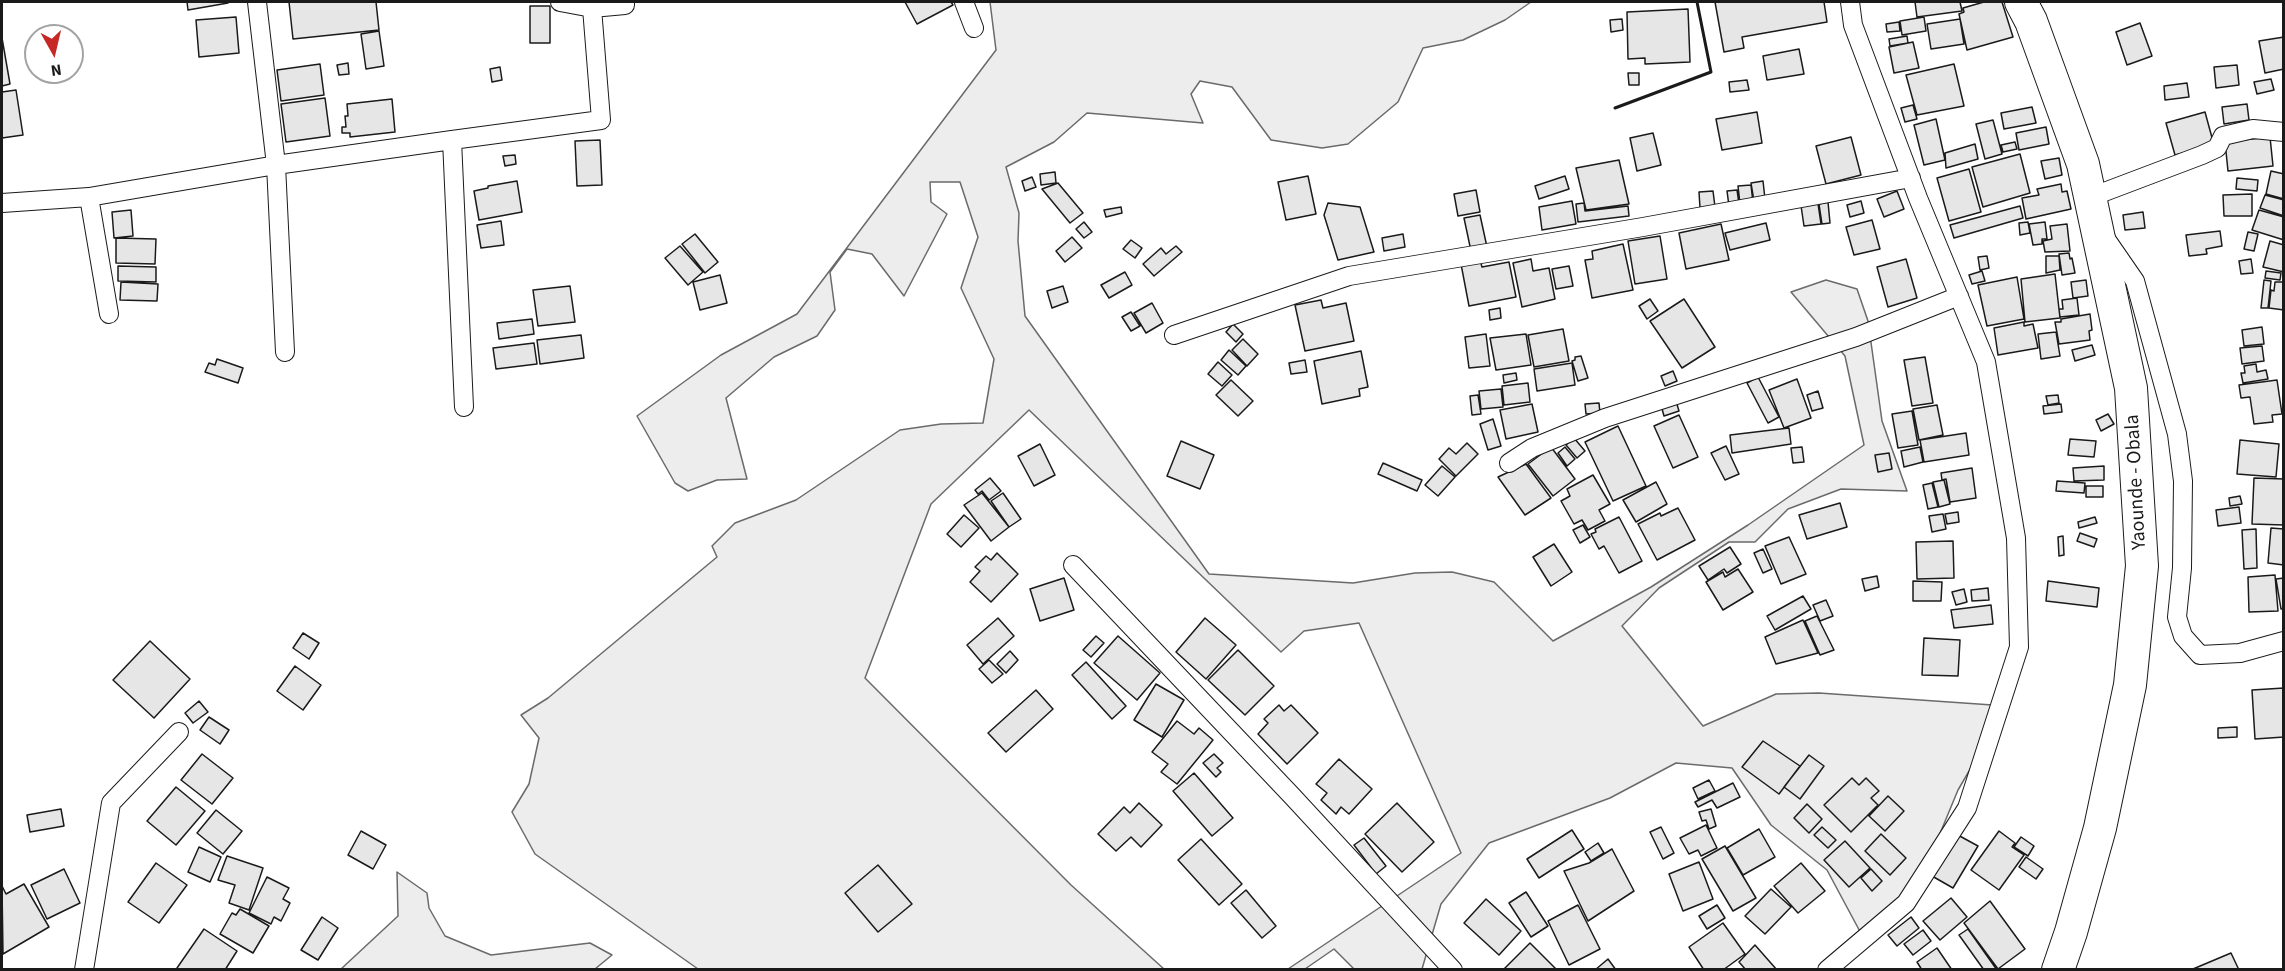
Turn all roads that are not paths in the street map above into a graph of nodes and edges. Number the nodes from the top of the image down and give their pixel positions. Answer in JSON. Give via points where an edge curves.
{"nodes":[{"id":1,"x":257,"y":2,"type":"edge"},
{"id":2,"x":560,"y":2,"type":"edge"},
{"id":3,"x":625,"y":2,"type":"edge"},
{"id":4,"x":964,"y":2,"type":"edge"},
{"id":5,"x":1850,"y":2,"type":"edge"},
{"id":6,"x":2021,"y":2,"type":"edge"},
{"id":7,"x":592,"y":8,"type":"junction"},
{"id":8,"x":974,"y":28,"type":"dead end"},
{"id":9,"x":2283,"y":132,"type":"edge"},
{"id":10,"x":452,"y":140,"type":"junction"},
{"id":11,"x":276,"y":165,"type":"junction"},
{"id":12,"x":1911,"y":178,"type":"junction"},
{"id":13,"x":2091,"y":196,"type":"junction"},
{"id":14,"x":89,"y":197,"type":"junction"},
{"id":15,"x":2,"y":203,"type":"edge"},
{"id":16,"x":2098,"y":228,"type":"junction"},
{"id":17,"x":1959,"y":296,"type":"junction"},
{"id":18,"x":109,"y":314,"type":"dead end"},
{"id":19,"x":1174,"y":336,"type":"dead end"},
{"id":20,"x":285,"y":352,"type":"dead end"},
{"id":21,"x":464,"y":407,"type":"dead end"},
{"id":22,"x":1509,"y":463,"type":"dead end"},
{"id":23,"x":1073,"y":565,"type":"dead end"},
{"id":24,"x":2283,"y":640,"type":"edge"},
{"id":25,"x":179,"y":732,"type":"dead end"},
{"id":26,"x":84,"y":969,"type":"edge"},
{"id":27,"x":1453,"y":969,"type":"edge"},
{"id":28,"x":1827,"y":969,"type":"edge"},
{"id":29,"x":2058,"y":969,"type":"edge"}],
"edges":[{"from":1,"to":11,"type":"street"},
{"from":2,"to":7,"type":"street"},
{"from":3,"to":7,"type":"street"},
{"from":4,"to":8,"type":"street"},
{"from":5,"to":12,"type":"street","via":[[1853,25]]},
{"from":6,"to":13,"type":"highway","name":"Yaounde - Obala","via":[[2083,164]]},
{"from":7,"to":10,"type":"street","via":[[601,120]]},
{"from":9,"to":13,"type":"street","via":[[2253,129],[2223,136],[2217,148],[2202,155]]},
{"from":10,"to":11,"type":"street"},
{"from":10,"to":21,"type":"street"},
{"from":11,"to":14,"type":"street"},
{"from":11,"to":20,"type":"street"},
{"from":12,"to":17,"type":"street"},
{"from":12,"to":19,"type":"street","via":[[1349,276]]},
{"from":13,"to":16,"type":"highway","name":"Yaounde - Obala"},
{"from":14,"to":15,"type":"street"},
{"from":14,"to":18,"type":"street"},
{"from":16,"to":24,"type":"street","via":[[2135,281],[2177,434],[2183,481],[2177,617],[2183,636],[2200,655],[2240,653]]},
{"from":16,"to":29,"type":"highway","name":"Yaounde - Obala","via":[[2131,388],[2142,566],[2130,685],[2100,828]]},
{"from":17,"to":22,"type":"street","via":[[1856,337],[1605,418],[1532,448]]},
{"from":17,"to":28,"type":"street","via":[[1986,362],[2014,527],[2019,647],[1967,808],[1906,903]]},
{"from":23,"to":27,"type":"street"},
{"from":25,"to":26,"type":"street","via":[[111,803]]}]}
